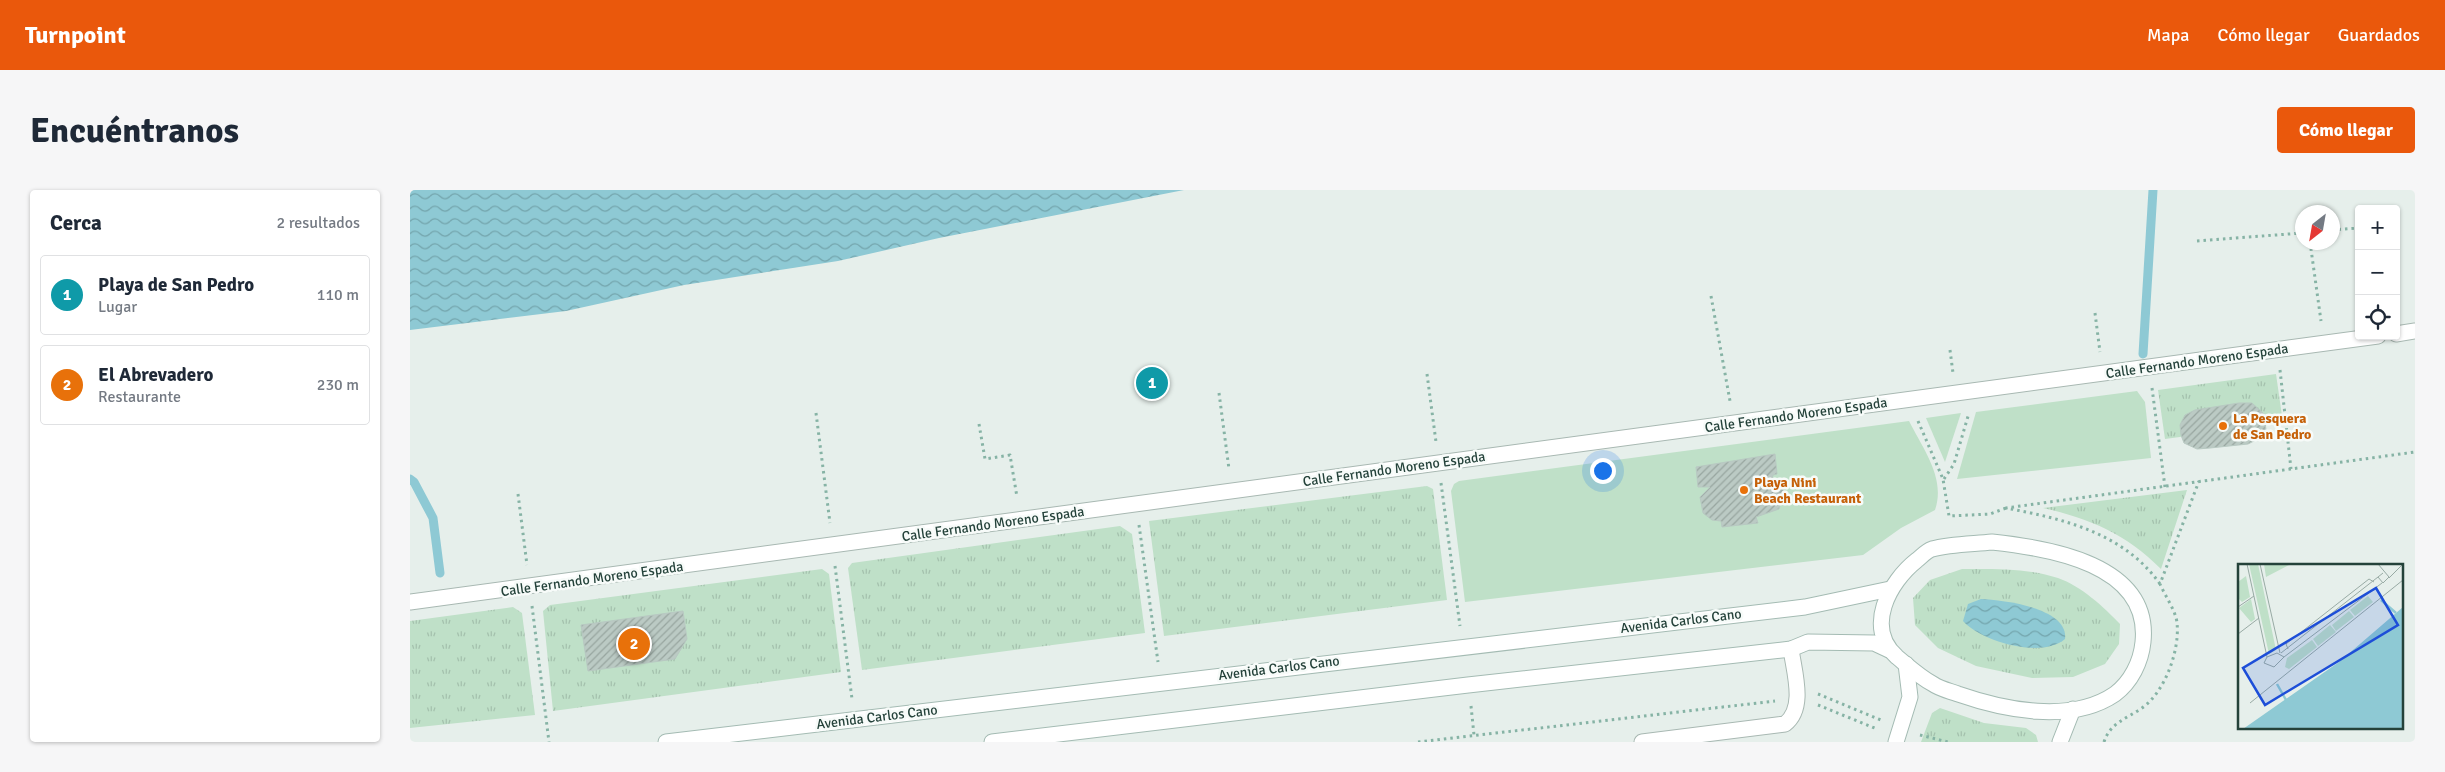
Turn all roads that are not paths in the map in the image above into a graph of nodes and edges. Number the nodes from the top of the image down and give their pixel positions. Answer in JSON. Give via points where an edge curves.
{"nodes":[{"id":1,"x":2415,"y":331,"type":"edge"},
{"id":2,"x":2400,"y":333,"type":"edge"},
{"id":3,"x":2355,"y":339,"type":"edge"},
{"id":4,"x":1890,"y":589,"type":"junction"},
{"id":5,"x":410,"y":602,"type":"edge"},
{"id":6,"x":1791,"y":649,"type":"junction"},
{"id":7,"x":1889,"y":650,"type":"junction"},
{"id":8,"x":1906,"y":664,"type":"junction"},
{"id":9,"x":2073,"y":709,"type":"junction"},
{"id":10,"x":1899,"y":736,"type":"edge"},
{"id":11,"x":666,"y":742,"type":"edge"},
{"id":12,"x":992,"y":742,"type":"edge"},
{"id":13,"x":1642,"y":742,"type":"edge"},
{"id":14,"x":2060,"y":742,"type":"edge"}],
"edges":[{"from":1,"to":2,"type":"street"},
{"from":3,"to":5,"type":"street","name":"Calle Fernando Moreno Espada"},
{"from":4,"to":7,"type":"street","via":[[1882,608],[1882,630]]},
{"from":4,"to":9,"type":"street","via":[[1908,567],[1930,549],[1992,542],[2063,554],[2109,573],[2127,588],[2139,608],[2144,631],[2142,654],[2132,676],[2116,693],[2096,704]]},
{"from":4,"to":11,"type":"street","name":"Avenida Carlos Cano","via":[[1805,607]]},
{"from":6,"to":7,"type":"street","via":[[1808,642],[1874,643]]},
{"from":6,"to":12,"type":"street"},
{"from":6,"to":13,"type":"street","via":[[1797,707],[1785,724]]},
{"from":7,"to":8,"type":"street"},
{"from":8,"to":9,"type":"street","via":[[1934,685],[1970,698],[2017,709]]},
{"from":8,"to":10,"type":"street","via":[[1910,697]]},
{"from":9,"to":14,"type":"street"}]}
